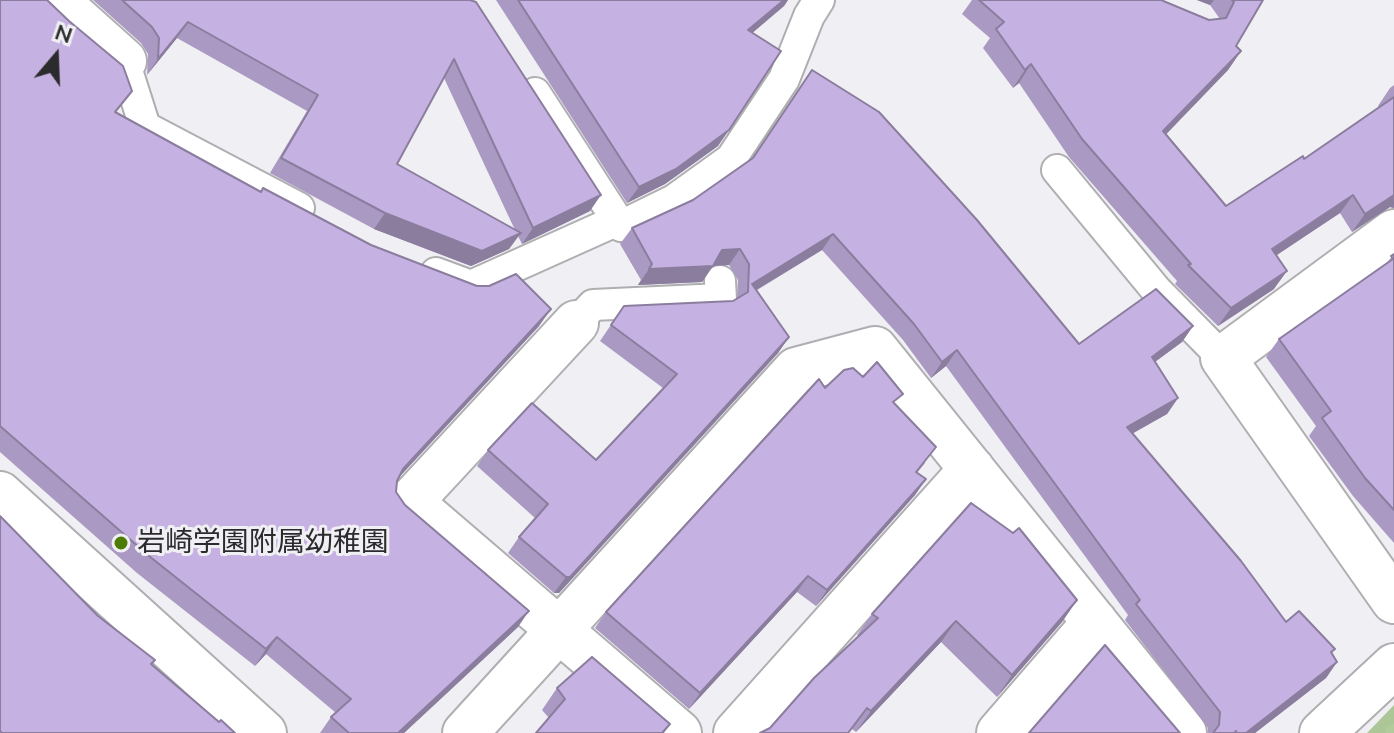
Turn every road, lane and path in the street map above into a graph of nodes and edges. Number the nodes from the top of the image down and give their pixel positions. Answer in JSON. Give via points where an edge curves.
{"nodes":[{"id":1,"x":56,"y":0,"type":"edge"},
{"id":2,"x":819,"y":0,"type":"edge"},
{"id":3,"x":124,"y":61,"type":"joint"},
{"id":4,"x":517,"y":66,"type":"edge"},
{"id":5,"x":1057,"y":170,"type":"dead end"},
{"id":6,"x":618,"y":220,"type":"junction"},
{"id":7,"x":325,"y":222,"type":"edge"},
{"id":8,"x":1394,"y":232,"type":"edge"},
{"id":9,"x":403,"y":260,"type":"edge"},
{"id":10,"x":720,"y":281,"type":"edge"},
{"id":11,"x":576,"y":323,"type":"joint"},
{"id":12,"x":1223,"y":358,"type":"junction"},
{"id":13,"x":972,"y":469,"type":"junction"},
{"id":14,"x":0,"y":494,"type":"edge"},
{"id":15,"x":1394,"y":601,"type":"edge"},
{"id":16,"x":1095,"y":622,"type":"junction"},
{"id":17,"x":556,"y":630,"type":"junction"},
{"id":18,"x":1394,"y":666,"type":"edge"},
{"id":19,"x":264,"y":733,"type":"edge"},
{"id":20,"x":465,"y":733,"type":"edge"},
{"id":21,"x":679,"y":733,"type":"edge"},
{"id":22,"x":736,"y":733,"type":"edge"},
{"id":23,"x":999,"y":733,"type":"edge"},
{"id":24,"x":1184,"y":733,"type":"edge"},
{"id":25,"x":1322,"y":733,"type":"edge"}],
"edges":[{"from":1,"to":3,"type":"street"},
{"from":2,"to":6,"type":"lane","via":[[784,79],[731,159],[674,200],[621,226]]},
{"from":3,"to":7,"type":"lane","via":[[145,127]]},
{"from":4,"to":6,"type":"lane"},
{"from":5,"to":12,"type":"lane","via":[[1157,291]]},
{"from":6,"to":9,"type":"lane","via":[[471,286]]},
{"from":8,"to":12,"type":"street"},
{"from":10,"to":11,"type":"lane","via":[[721,299],[593,305]]},
{"from":11,"to":17,"type":"street","via":[[410,502]]},
{"from":12,"to":15,"type":"street"},
{"from":13,"to":16,"type":"street"},
{"from":13,"to":17,"type":"street","via":[[875,349],[796,370]]},
{"from":13,"to":22,"type":"street"},
{"from":14,"to":19,"type":"street"},
{"from":16,"to":23,"type":"street"},
{"from":16,"to":24,"type":"street"},
{"from":17,"to":20,"type":"street"},
{"from":17,"to":21,"type":"street"},
{"from":18,"to":25,"type":"street"}]}
